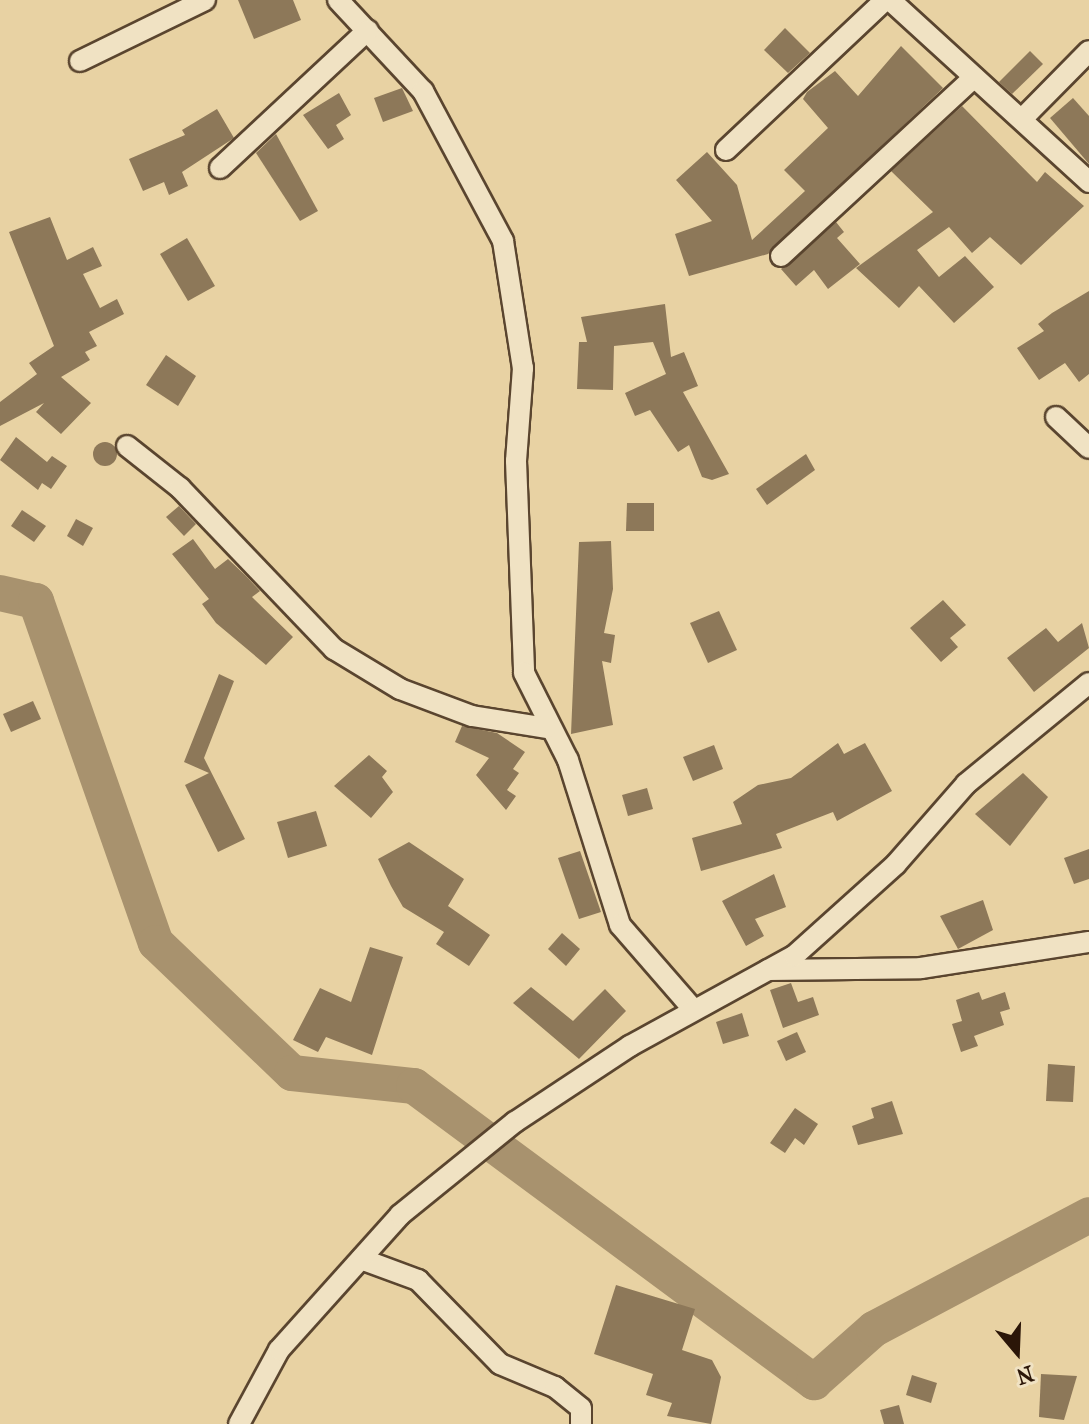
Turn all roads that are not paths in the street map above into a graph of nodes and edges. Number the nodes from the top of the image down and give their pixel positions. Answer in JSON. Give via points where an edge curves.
{"nodes":[{"id":1,"x":205,"y":0,"type":"edge"},
{"id":2,"x":338,"y":0,"type":"edge"},
{"id":3,"x":888,"y":0,"type":"edge"},
{"id":4,"x":368,"y":30,"type":"junction"},
{"id":5,"x":1089,"y":51,"type":"edge"},
{"id":6,"x":80,"y":61,"type":"dead end"},
{"id":7,"x":974,"y":77,"type":"junction"},
{"id":8,"x":1022,"y":119,"type":"junction"},
{"id":9,"x":726,"y":150,"type":"dead end"},
{"id":10,"x":220,"y":168,"type":"dead end"},
{"id":11,"x":1089,"y":182,"type":"edge"},
{"id":12,"x":781,"y":256,"type":"dead end"},
{"id":13,"x":1056,"y":417,"type":"dead end"},
{"id":14,"x":127,"y":446,"type":"dead end"},
{"id":15,"x":1089,"y":448,"type":"edge"},
{"id":16,"x":1089,"y":683,"type":"edge"},
{"id":17,"x":546,"y":728,"type":"junction"},
{"id":18,"x":1089,"y":942,"type":"edge"},
{"id":19,"x":764,"y":970,"type":"junction"},
{"id":20,"x":693,"y":1009,"type":"junction"},
{"id":21,"x":361,"y":1259,"type":"junction"},
{"id":22,"x":239,"y":1424,"type":"edge"},
{"id":23,"x":581,"y":1424,"type":"edge"}],
"edges":[{"from":1,"to":6,"type":"street"},
{"from":2,"to":4,"type":"street"},
{"from":3,"to":7,"type":"street"},
{"from":3,"to":9,"type":"street"},
{"from":4,"to":10,"type":"street"},
{"from":4,"to":17,"type":"street","via":[[423,91],[503,241],[515,283],[523,368],[516,461],[524,673]]},
{"from":5,"to":8,"type":"street"},
{"from":7,"to":8,"type":"street"},
{"from":7,"to":12,"type":"street"},
{"from":8,"to":11,"type":"street"},
{"from":13,"to":15,"type":"street"},
{"from":14,"to":17,"type":"street","via":[[180,488],[334,649],[400,689],[472,716]]},
{"from":16,"to":19,"type":"street","via":[[966,784],[823,933]]},
{"from":17,"to":20,"type":"street","via":[[568,760],[620,925]]},
{"from":18,"to":19,"type":"street","via":[[921,968],[821,975]]},
{"from":19,"to":20,"type":"street"},
{"from":20,"to":21,"type":"street","via":[[515,1122],[400,1215]]},
{"from":21,"to":22,"type":"street","via":[[279,1350]]},
{"from":21,"to":23,"type":"street","via":[[418,1280],[500,1364],[555,1387],[581,1408]]}]}
